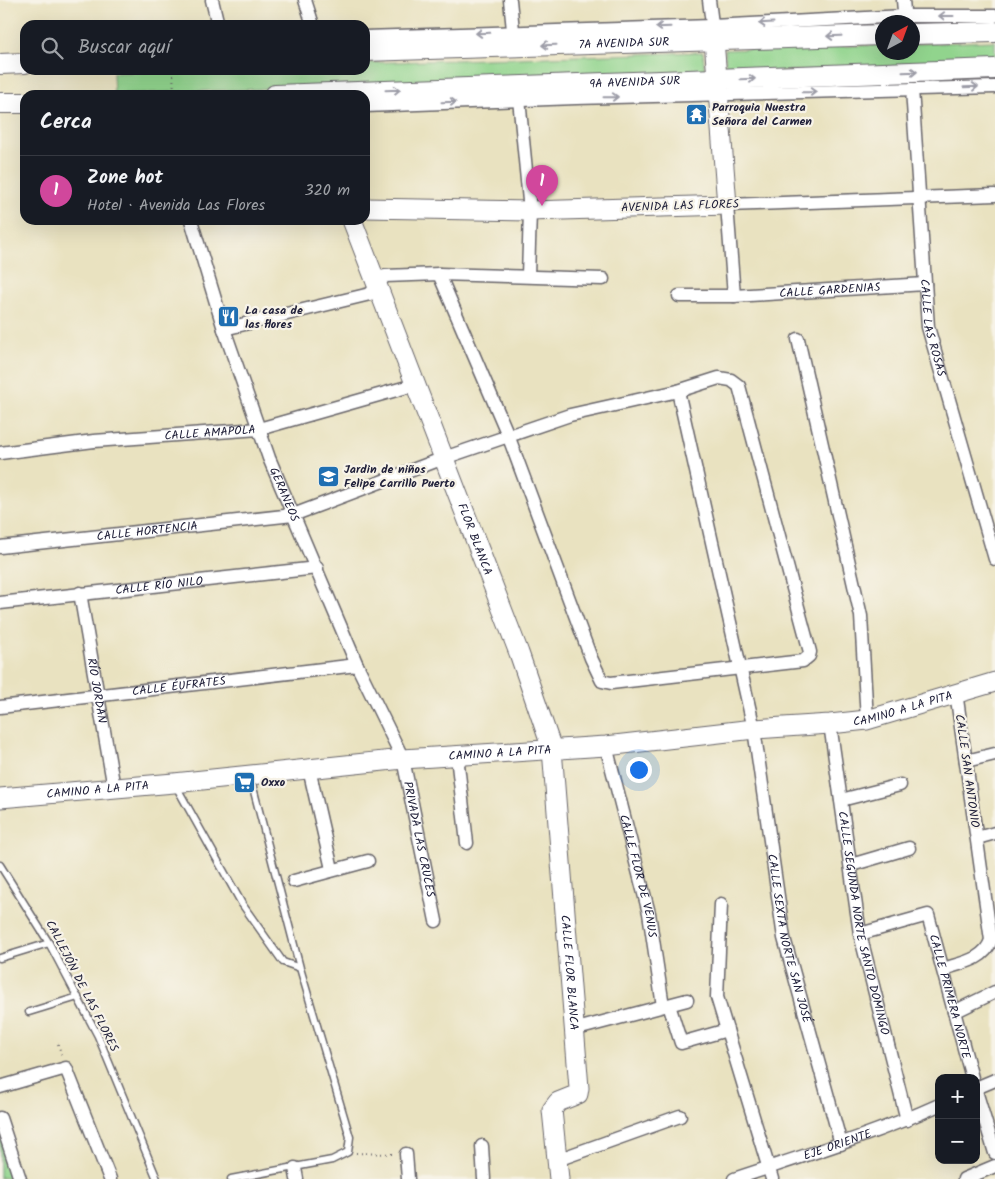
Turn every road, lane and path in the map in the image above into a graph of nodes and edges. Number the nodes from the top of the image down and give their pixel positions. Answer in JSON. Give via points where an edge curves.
{"nodes":[{"id":1,"x":212,"y":0,"type":"edge"},
{"id":2,"x":305,"y":0,"type":"edge"},
{"id":3,"x":510,"y":0,"type":"edge"},
{"id":4,"x":709,"y":0,"type":"edge"},
{"id":5,"x":903,"y":0,"type":"edge"},
{"id":6,"x":904,"y":15,"type":"edge"},
{"id":7,"x":995,"y":16,"type":"edge"},
{"id":8,"x":920,"y":18,"type":"edge"},
{"id":9,"x":217,"y":20,"type":"edge"},
{"id":10,"x":311,"y":20,"type":"edge"},
{"id":11,"x":875,"y":21,"type":"edge"},
{"id":12,"x":995,"y":32,"type":"edge"},
{"id":13,"x":713,"y":33,"type":"junction"},
{"id":14,"x":920,"y":34,"type":"edge"},
{"id":15,"x":875,"y":35,"type":"edge"},
{"id":16,"x":370,"y":38,"type":"edge"},
{"id":17,"x":514,"y":39,"type":"junction"},
{"id":18,"x":370,"y":51,"type":"edge"},
{"id":19,"x":20,"y":63,"type":"edge"},
{"id":20,"x":0,"y":64,"type":"edge"},
{"id":21,"x":995,"y":69,"type":"edge"},
{"id":22,"x":173,"y":75,"type":"edge"},
{"id":23,"x":597,"y":83,"type":"junction"},
{"id":24,"x":718,"y":87,"type":"junction"},
{"id":25,"x":995,"y":87,"type":"edge"},
{"id":26,"x":912,"y":89,"type":"junction"},
{"id":27,"x":174,"y":90,"type":"edge"},
{"id":28,"x":370,"y":91,"type":"edge"},
{"id":29,"x":576,"y":98,"type":"junction"},
{"id":30,"x":518,"y":99,"type":"junction"},
{"id":31,"x":0,"y":103,"type":"edge"},
{"id":32,"x":20,"y":103,"type":"edge"},
{"id":33,"x":370,"y":106,"type":"edge"},
{"id":34,"x":995,"y":195,"type":"edge"},
{"id":35,"x":920,"y":198,"type":"junction"},
{"id":36,"x":727,"y":204,"type":"junction"},
{"id":37,"x":370,"y":208,"type":"edge"},
{"id":38,"x":530,"y":211,"type":"junction"},
{"id":39,"x":193,"y":225,"type":"edge"},
{"id":40,"x":354,"y":225,"type":"edge"},
{"id":41,"x":439,"y":274,"type":"junction"},
{"id":42,"x":528,"y":276,"type":"junction"},
{"id":43,"x":603,"y":279,"type":"dead end"},
{"id":44,"x":377,"y":284,"type":"junction"},
{"id":45,"x":925,"y":284,"type":"junction"},
{"id":46,"x":679,"y":296,"type":"dead end"},
{"id":47,"x":734,"y":296,"type":"junction"},
{"id":48,"x":224,"y":329,"type":"junction"},
{"id":49,"x":798,"y":339,"type":"dead end"},
{"id":50,"x":414,"y":385,"type":"junction"},
{"id":51,"x":678,"y":391,"type":"junction"},
{"id":52,"x":259,"y":429,"type":"junction"},
{"id":53,"x":508,"y":435,"type":"junction"},
{"id":54,"x":0,"y":454,"type":"edge"},
{"id":55,"x":444,"y":458,"type":"junction"},
{"id":56,"x":293,"y":515,"type":"junction"},
{"id":57,"x":0,"y":547,"type":"edge"},
{"id":58,"x":995,"y":559,"type":"edge"},
{"id":59,"x":317,"y":568,"type":"junction"},
{"id":60,"x":80,"y":593,"type":"junction"},
{"id":61,"x":0,"y":603,"type":"edge"},
{"id":62,"x":357,"y":665,"type":"junction"},
{"id":63,"x":742,"y":669,"type":"junction"},
{"id":64,"x":995,"y":682,"type":"edge"},
{"id":65,"x":956,"y":692,"type":"junction"},
{"id":66,"x":99,"y":694,"type":"junction"},
{"id":67,"x":0,"y":707,"type":"edge"},
{"id":68,"x":866,"y":720,"type":"junction"},
{"id":69,"x":830,"y":724,"type":"junction"},
{"id":70,"x":754,"y":729,"type":"junction"},
{"id":71,"x":606,"y":746,"type":"junction"},
{"id":72,"x":552,"y":749,"type":"junction"},
{"id":73,"x":995,"y":754,"type":"edge"},
{"id":74,"x":457,"y":756,"type":"junction"},
{"id":75,"x":404,"y":758,"type":"junction"},
{"id":76,"x":966,"y":761,"type":"junction"},
{"id":77,"x":310,"y":769,"type":"junction"},
{"id":78,"x":250,"y":775,"type":"junction"},
{"id":79,"x":174,"y":783,"type":"junction"},
{"id":80,"x":900,"y":785,"type":"dead end"},
{"id":81,"x":114,"y":788,"type":"junction"},
{"id":82,"x":0,"y":798,"type":"edge"},
{"id":83,"x":841,"y":800,"type":"junction"},
{"id":84,"x":995,"y":833,"type":"edge"},
{"id":85,"x":977,"y":838,"type":"junction"},
{"id":86,"x":467,"y":843,"type":"dead end"},
{"id":87,"x":909,"y":848,"type":"dead end"},
{"id":88,"x":368,"y":861,"type":"dead end"},
{"id":89,"x":0,"y":865,"type":"edge"},
{"id":90,"x":851,"y":865,"type":"junction"},
{"id":91,"x":332,"y":870,"type":"junction"},
{"id":92,"x":294,"y":881,"type":"dead end"},
{"id":93,"x":721,"y":904,"type":"dead end"},
{"id":94,"x":991,"y":909,"type":"edge"},
{"id":95,"x":436,"y":921,"type":"dead end"},
{"id":96,"x":860,"y":934,"type":"junction"},
{"id":97,"x":49,"y":943,"type":"junction"},
{"id":98,"x":0,"y":958,"type":"edge"},
{"id":99,"x":300,"y":968,"type":"junction"},
{"id":100,"x":943,"y":969,"type":"junction"},
{"id":101,"x":995,"y":992,"type":"edge"},
{"id":102,"x":78,"y":997,"type":"junction"},
{"id":103,"x":687,"y":1000,"type":"dead end"},
{"id":104,"x":666,"y":1006,"type":"junction"},
{"id":105,"x":29,"y":1012,"type":"dead end"},
{"id":106,"x":954,"y":1012,"type":"junction"},
{"id":107,"x":573,"y":1030,"type":"junction"},
{"id":108,"x":727,"y":1030,"type":"junction"},
{"id":109,"x":971,"y":1074,"type":"edge"},
{"id":110,"x":995,"y":1080,"type":"edge"},
{"id":111,"x":0,"y":1087,"type":"edge"},
{"id":112,"x":980,"y":1088,"type":"edge"},
{"id":113,"x":980,"y":1103,"type":"edge"},
{"id":114,"x":935,"y":1107,"type":"edge"},
{"id":115,"x":680,"y":1116,"type":"dead end"},
{"id":116,"x":0,"y":1118,"type":"edge"},
{"id":117,"x":907,"y":1120,"type":"junction"},
{"id":118,"x":841,"y":1144,"type":"junction"},
{"id":119,"x":482,"y":1146,"type":"dead end"},
{"id":120,"x":348,"y":1152,"type":"junction"},
{"id":121,"x":406,"y":1154,"type":"joint"},
{"id":122,"x":995,"y":1154,"type":"edge"},
{"id":123,"x":557,"y":1160,"type":"junction"},
{"id":124,"x":995,"y":1166,"type":"edge"},
{"id":125,"x":770,"y":1173,"type":"edge"},
{"id":126,"x":296,"y":1174,"type":"edge"},
{"id":127,"x":20,"y":1179,"type":"edge"},
{"id":128,"x":110,"y":1179,"type":"edge"},
{"id":129,"x":157,"y":1179,"type":"edge"},
{"id":130,"x":231,"y":1179,"type":"edge"},
{"id":131,"x":408,"y":1179,"type":"edge"},
{"id":132,"x":484,"y":1179,"type":"edge"},
{"id":133,"x":559,"y":1179,"type":"edge"},
{"id":134,"x":734,"y":1179,"type":"edge"},
{"id":135,"x":964,"y":1179,"type":"edge"}],
"edges":[{"from":1,"to":9,"type":"street"},
{"from":2,"to":10,"type":"street"},
{"from":3,"to":17,"type":"street"},
{"from":4,"to":13,"type":"street"},
{"from":5,"to":6,"type":"street"},
{"from":7,"to":8,"type":"street","one_way":true},
{"from":11,"to":13,"type":"street","one_way":true},
{"from":12,"to":14,"type":"main road"},
{"from":15,"to":13,"type":"main road","name":"7A AVENIDA SUR","one_way":true},
{"from":13,"to":17,"type":"main road","name":"7A AVENIDA SUR","one_way":true},
{"from":13,"to":24,"type":"street"},
{"from":17,"to":16,"type":"street","one_way":true},
{"from":17,"to":18,"type":"main road","name":"7A AVENIDA SUR"},
{"from":19,"to":20,"type":"main road"},
{"from":24,"to":21,"type":"main road","name":"9A AVENIDA SUR","one_way":true},
{"from":22,"to":27,"type":"path"},
{"from":23,"to":24,"type":"main road","name":"9A AVENIDA SUR"},
{"from":28,"to":23,"type":"main road","name":"9A AVENIDA SUR","one_way":true},
{"from":23,"to":29,"type":"main road"},
{"from":24,"to":26,"type":"street","one_way":true},
{"from":29,"to":24,"type":"street","one_way":true},
{"from":24,"to":36,"type":"street"},
{"from":26,"to":25,"type":"street","one_way":true},
{"from":26,"to":35,"type":"street","name":"CALLE LAS ROSAS"},
{"from":29,"to":30,"type":"street"},
{"from":33,"to":30,"type":"street","one_way":true},
{"from":30,"to":38,"type":"street"},
{"from":31,"to":32,"type":"main road"},
{"from":34,"to":35,"type":"street","name":"AVENIDA LAS FLORES"},
{"from":35,"to":36,"type":"street","name":"AVENIDA LAS FLORES"},
{"from":35,"to":45,"type":"street","name":"CALLE LAS ROSAS"},
{"from":36,"to":38,"type":"street","name":"AVENIDA LAS FLORES"},
{"from":36,"to":47,"type":"street"},
{"from":37,"to":38,"type":"street","name":"AVENIDA LAS FLORES"},
{"from":38,"to":42,"type":"street"},
{"from":39,"to":48,"type":"street","name":"GERANEOS"},
{"from":40,"to":44,"type":"street","name":"FLOR BLANCA"},
{"from":41,"to":42,"type":"street"},
{"from":41,"to":44,"type":"street","via":[[385,276]]},
{"from":41,"to":53,"type":"street"},
{"from":42,"to":43,"type":"street"},
{"from":44,"to":48,"type":"street","via":[[370,294]]},
{"from":44,"to":50,"type":"street","name":"FLOR BLANCA"},
{"from":45,"to":47,"type":"street","name":"CALLE GARDENIAS"},
{"from":45,"to":58,"type":"street","name":"CALLE LAS ROSAS","via":[[928,327]]},
{"from":46,"to":47,"type":"street","name":"CALLE GARDENIAS"},
{"from":48,"to":52,"type":"street","name":"GERANEOS"},
{"from":49,"to":68,"type":"street","via":[[861,616]]},
{"from":50,"to":52,"type":"street","name":"CALLE AMAPOLA"},
{"from":50,"to":55,"type":"street","name":"FLOR BLANCA"},
{"from":51,"to":53,"type":"street","name":"CALLE HORTENCIA","via":[[570,415]]},
{"from":51,"to":63,"type":"street","name":"CALLE SEXTA NORTE SAN JOSÉ"},
{"from":51,"to":63,"type":"street","name":"CALLE HORTENCIA","via":[[719,378],[731,380],[739,386],[810,652],[803,661]]},
{"from":52,"to":54,"type":"street","name":"CALLE AMAPOLA","via":[[94,441]]},
{"from":52,"to":56,"type":"street","name":"GERANEOS"},
{"from":53,"to":55,"type":"street","name":"CALLE HORTENCIA"},
{"from":53,"to":63,"type":"street","via":[[602,681],[611,683]]},
{"from":55,"to":56,"type":"street","name":"CALLE HORTENCIA"},
{"from":55,"to":72,"type":"street","name":"FLOR BLANCA"},
{"from":56,"to":57,"type":"street","name":"CALLE HORTENCIA"},
{"from":56,"to":59,"type":"street","name":"GERANEOS"},
{"from":59,"to":60,"type":"street","name":"CALLE RÍO NILO"},
{"from":59,"to":62,"type":"street","name":"GERANEOS"},
{"from":60,"to":61,"type":"street","name":"CALLE RÍO NILO"},
{"from":60,"to":66,"type":"street","name":"RÍO JORDAN"},
{"from":62,"to":66,"type":"street","name":"CALLE ÉUFRATES"},
{"from":62,"to":75,"type":"street","name":"GERANEOS"},
{"from":63,"to":70,"type":"street","name":"CALLE SEXTA NORTE SAN JOSÉ"},
{"from":64,"to":65,"type":"street","name":"CAMINO A LA PITA"},
{"from":65,"to":68,"type":"street","name":"CAMINO A LA PITA"},
{"from":65,"to":76,"type":"street","name":"CALLE SAN ANTONIO"},
{"from":66,"to":67,"type":"street","name":"CALLE ÉUFRATES"},
{"from":66,"to":81,"type":"street","name":"RÍO JORDAN"},
{"from":68,"to":69,"type":"street","name":"CAMINO A LA PITA"},
{"from":69,"to":70,"type":"street","name":"CAMINO A LA PITA"},
{"from":69,"to":83,"type":"street","name":"CALLE SEGUNDA NORTE SANTO DOMINGO"},
{"from":70,"to":71,"type":"street","name":"CAMINO A LA PITA"},
{"from":70,"to":118,"type":"street","name":"CALLE SEXTA NORTE SAN JOSÉ","via":[[784,938]]},
{"from":71,"to":72,"type":"street","name":"CAMINO A LA PITA"},
{"from":71,"to":104,"type":"street","name":"CALLE FLOR DE VENUS","via":[[650,913]]},
{"from":72,"to":74,"type":"street","name":"CAMINO A LA PITA"},
{"from":72,"to":107,"type":"street","name":"CALLE FLOR BLANCA"},
{"from":73,"to":76,"type":"street"},
{"from":74,"to":75,"type":"street","name":"CAMINO A LA PITA"},
{"from":74,"to":86,"type":"street"},
{"from":75,"to":77,"type":"street","name":"CAMINO A LA PITA"},
{"from":75,"to":95,"type":"street","name":"PRIVADA LAS CRUCES"},
{"from":76,"to":85,"type":"street","name":"CALLE SAN ANTONIO"},
{"from":77,"to":78,"type":"street","name":"CAMINO A LA PITA"},
{"from":77,"to":91,"type":"street"},
{"from":78,"to":79,"type":"street","name":"CAMINO A LA PITA"},
{"from":78,"to":99,"type":"lane"},
{"from":79,"to":81,"type":"street","name":"CAMINO A LA PITA"},
{"from":79,"to":99,"type":"lane","via":[[242,904],[283,962]]},
{"from":80,"to":83,"type":"street"},
{"from":81,"to":82,"type":"street","name":"CAMINO A LA PITA"},
{"from":83,"to":90,"type":"street","name":"CALLE SEGUNDA NORTE SANTO DOMINGO"},
{"from":84,"to":85,"type":"street"},
{"from":85,"to":94,"type":"street","name":"CALLE SAN ANTONIO"},
{"from":87,"to":90,"type":"street"},
{"from":88,"to":91,"type":"street"},
{"from":89,"to":97,"type":"lane","name":"CALLEJÓN DE LAS FLORES"},
{"from":90,"to":96,"type":"street","name":"CALLE SEGUNDA NORTE SANTO DOMINGO"},
{"from":91,"to":92,"type":"street"},
{"from":93,"to":108,"type":"street","via":[[717,997]]},
{"from":94,"to":100,"type":"street","name":"CALLE SAN ANTONIO","via":[[989,948],[981,956]]},
{"from":96,"to":100,"type":"street","name":"CALLE PRIMERA NORTE","via":[[928,915]]},
{"from":96,"to":117,"type":"street","name":"CALLE SEGUNDA NORTE SANTO DOMINGO"},
{"from":97,"to":98,"type":"lane"},
{"from":97,"to":102,"type":"lane","name":"CALLEJÓN DE LAS FLORES"},
{"from":99,"to":120,"type":"lane","via":[[350,1137]]},
{"from":100,"to":106,"type":"street","name":"CALLE PRIMERA NORTE"},
{"from":101,"to":106,"type":"street"},
{"from":102,"to":105,"type":"lane"},
{"from":102,"to":129,"type":"lane","name":"CALLEJÓN DE LAS FLORES","via":[[98,1036]]},
{"from":103,"to":104,"type":"street"},
{"from":104,"to":107,"type":"street"},
{"from":104,"to":108,"type":"street","name":"CALLE FLOR DE VENUS","via":[[681,1043]]},
{"from":106,"to":109,"type":"street","name":"CALLE PRIMERA NORTE"},
{"from":107,"to":123,"type":"street","name":"CALLE FLOR BLANCA","via":[[579,1088],[578,1094],[558,1102],[552,1110]]},
{"from":108,"to":125,"type":"street"},
{"from":110,"to":112,"type":"street"},
{"from":111,"to":128,"type":"street","via":[[66,1068]]},
{"from":113,"to":122,"type":"street"},
{"from":114,"to":117,"type":"street","name":"EJE ORIENTE"},
{"from":115,"to":123,"type":"street"},
{"from":116,"to":127,"type":"street"},
{"from":117,"to":118,"type":"street","name":"EJE ORIENTE"},
{"from":118,"to":125,"type":"street","name":"EJE ORIENTE"},
{"from":119,"to":132,"type":"street"},
{"from":120,"to":121,"type":"path"},
{"from":120,"to":126,"type":"lane"},
{"from":121,"to":131,"type":"street"},
{"from":123,"to":133,"type":"street","name":"CALLE FLOR BLANCA"},
{"from":124,"to":135,"type":"street"},
{"from":125,"to":134,"type":"street","name":"EJE ORIENTE"},
{"from":126,"to":130,"type":"lane"}]}
